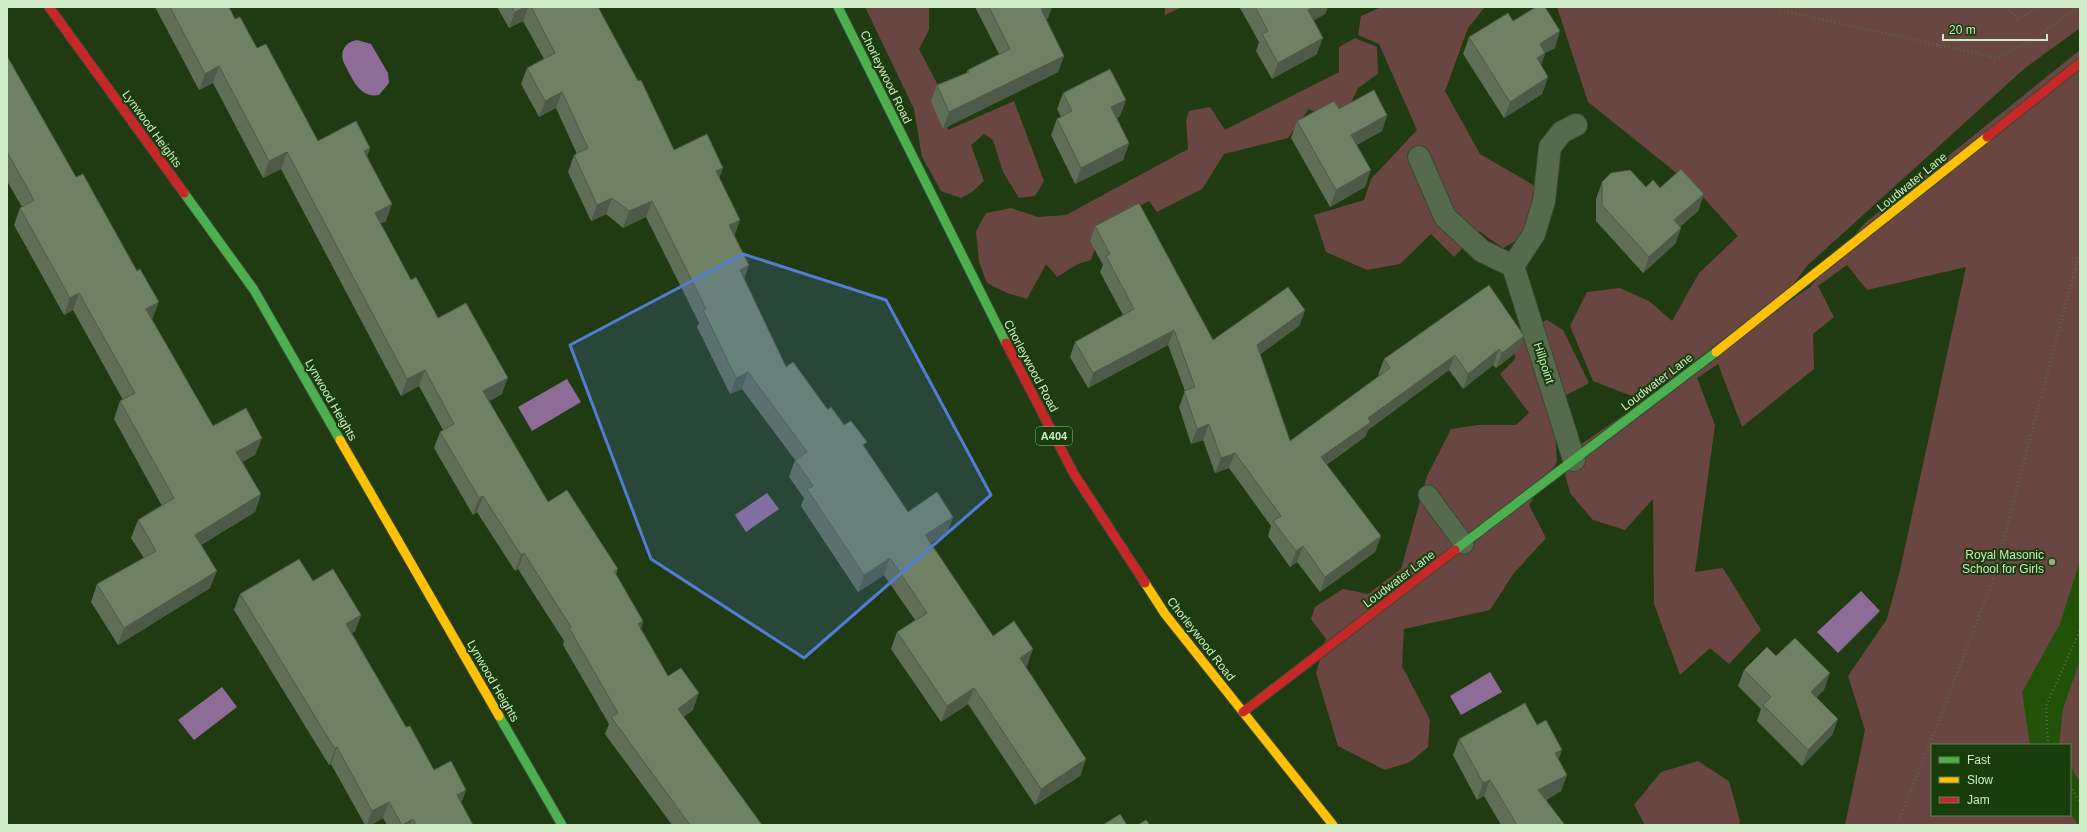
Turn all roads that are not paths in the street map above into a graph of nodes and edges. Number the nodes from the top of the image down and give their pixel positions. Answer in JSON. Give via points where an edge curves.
{"nodes":[{"id":1,"x":49,"y":7,"type":"edge"},
{"id":2,"x":838,"y":7,"type":"edge"},
{"id":3,"x":2080,"y":63,"type":"edge"},
{"id":4,"x":1576,"y":125,"type":"dead end"},
{"id":5,"x":1419,"y":157,"type":"dead end"},
{"id":6,"x":1513,"y":266,"type":"junction"},
{"id":7,"x":1574,"y":460,"type":"junction"},
{"id":8,"x":1428,"y":495,"type":"dead end"},
{"id":9,"x":1464,"y":544,"type":"junction"},
{"id":10,"x":1243,"y":712,"type":"junction"},
{"id":11,"x":562,"y":825,"type":"edge"},
{"id":12,"x":1333,"y":825,"type":"edge"}],
"edges":[{"from":1,"to":11,"type":"street","name":"Lynwood Heights","via":[[254,290]]},
{"from":2,"to":10,"type":"street","name":"Chorleywood Road","number":"A404","via":[[994,322],[1074,474],[1165,614]]},
{"from":3,"to":7,"type":"street","name":"Loudwater Lane","via":[[1744,331]]},
{"from":4,"to":6,"type":"street","via":[[1562,132],[1550,147],[1544,200],[1534,234]]},
{"from":5,"to":6,"type":"street","via":[[1445,216],[1482,251]]},
{"from":6,"to":7,"type":"street","name":"Hillpoint"},
{"from":7,"to":9,"type":"street","name":"Loudwater Lane"},
{"from":8,"to":9,"type":"lane"},
{"from":9,"to":10,"type":"street","name":"Loudwater Lane"},
{"from":10,"to":12,"type":"street","name":"Chorleywood Road","number":"A404"}]}
